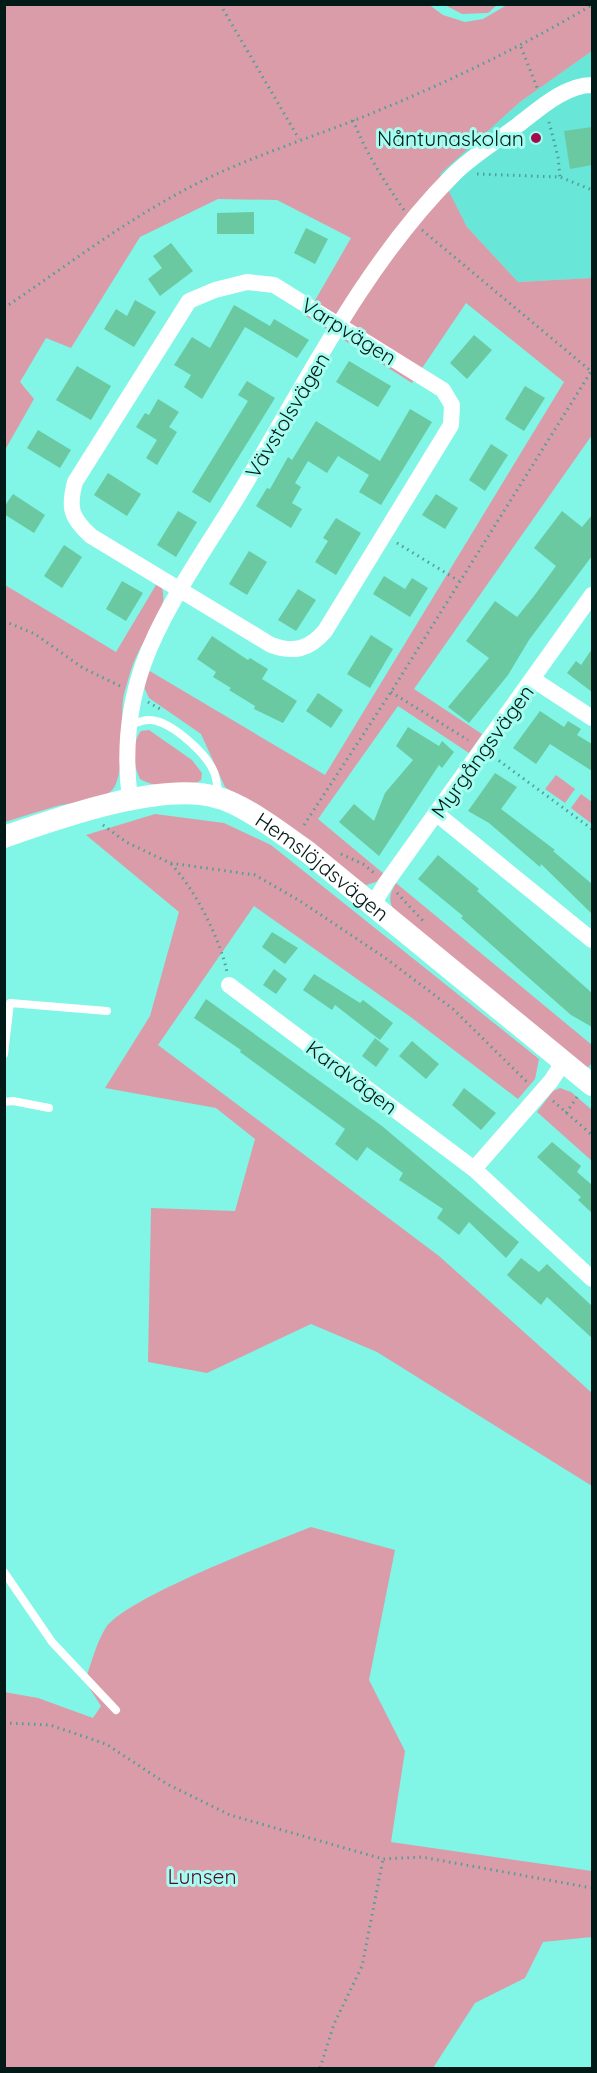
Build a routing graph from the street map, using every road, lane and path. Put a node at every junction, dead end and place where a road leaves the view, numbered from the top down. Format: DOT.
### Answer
graph roads {
  1 [pos="220,4"];
  2 [pos="592,5"];
  3 [pos="592,85"];
  4 [pos="353,120"];
  5 [pos="299,139"];
  6 [pos="555,143"];
  7 [pos="454,174"];
  8 [pos="560,177"];
  9 [pos="592,190"];
  10 [pos="413,220"];
  11 [pos="4,308"];
  12 [pos="341,325"];
  13 [pos="592,372"];
  14 [pos="383,535"];
  15 [pos="459,581"];
  16 [pos="182,589"];
  17 [pos="592,595"];
  18 [pos="4,621"];
  19 [pos="534,680"];
  20 [pos="134,693"];
  21 [pos="161,710"];
  22 [pos="592,718"];
  23 [pos="128,726"];
  24 [pos="219,798"];
  25 [pos="130,799"];
  26 [pos="91,810"];
  27 [pos="437,814"];
  28 [pos="304,825"];
  29 [pos="4,837"];
  30 [pos="170,863"];
  31 [pos="372,906"];
  32 [pos="592,940"];
  33 [pos="230,985"];
  34 [pos="107,1011"];
  35 [pos="4,1053"];
  36 [pos="564,1061"];
  37 [pos="592,1085"];
  38 [pos="542,1092"];
  39 [pos="4,1102"];
  40 [pos="49,1108"];
  41 [pos="592,1135"];
  42 [pos="474,1169"];
  43 [pos="592,1279"];
  44 [pos="4,1572"];
  45 [pos="116,1710"];
  46 [pos="4,1723"];
  47 [pos="383,1859"];
  48 [pos="592,1888"];
  49 [pos="320,2068"];
  1 -- 5 [label="path"];
  2 -- 4 [label="path"];
  3 -- 7 [label="street, Vävstolsvägen"];
  4 -- 5 [label="path"];
  4 -- 10 [label="path"];
  5 -- 11 [label="path"];
  6 -- 8 [label="path"];
  7 -- 8 [label="path"];
  7 -- 10 [label="street, Vävstolsvägen"];
  8 -- 9 [label="path"];
  10 -- 12 [label="street, Vävstolsvägen"];
  10 -- 13 [label="path"];
  12 -- 14 [label="street, Varpvägen"];
  12 -- 16 [label="street, Vävstolsvägen"];
  12 -- 16 [label="street, Varpvägen"];
  13 -- 15 [label="path"];
  14 -- 15 [label="path"];
  14 -- 16 [label="street, Varpvägen"];
  15 -- 28 [label="path"];
  16 -- 20 [label="street, Vävstolsvägen"];
  17 -- 19 [label="street, Myrgångsvägen"];
  18 -- 20 [label="path"];
  19 -- 22 [label="street"];
  19 -- 27 [label="street, Myrgångsvägen"];
  20 -- 21 [label="path"];
  20 -- 23 [label="street, Vävstolsvägen"];
  23 -- 24 [label="lane"];
  23 -- 25 [label="street, Vävstolsvägen"];
  24 -- 25 [label="street, Hemslöjdsvägen"];
  24 -- 31 [label="street, Hemslöjdsvägen"];
  25 -- 26 [label="street, Hemslöjdsvägen"];
  26 -- 29 [label="street, Hemslöjdsvägen"];
  26 -- 30 [label="path"];
  27 -- 31 [label="street, Myrgångsvägen"];
  27 -- 32 [label="street"];
  30 -- 33 [label="path"];
  30 -- 38 [label="path"];
  31 -- 36 [label="street, Hemslöjdsvägen"];
  33 -- 42 [label="street, Kardvägen"];
  34 -- 35 [label="lane"];
  36 -- 37 [label="street, Hemslöjdsvägen"];
  36 -- 38 [label="street"];
  38 -- 41 [label="path"];
  38 -- 42 [label="street"];
  39 -- 40 [label="lane"];
  42 -- 43 [label="street, Kardvägen"];
  44 -- 45 [label="lane"];
  46 -- 47 [label="path"];
  47 -- 48 [label="path"];
  47 -- 49 [label="path"];
}
